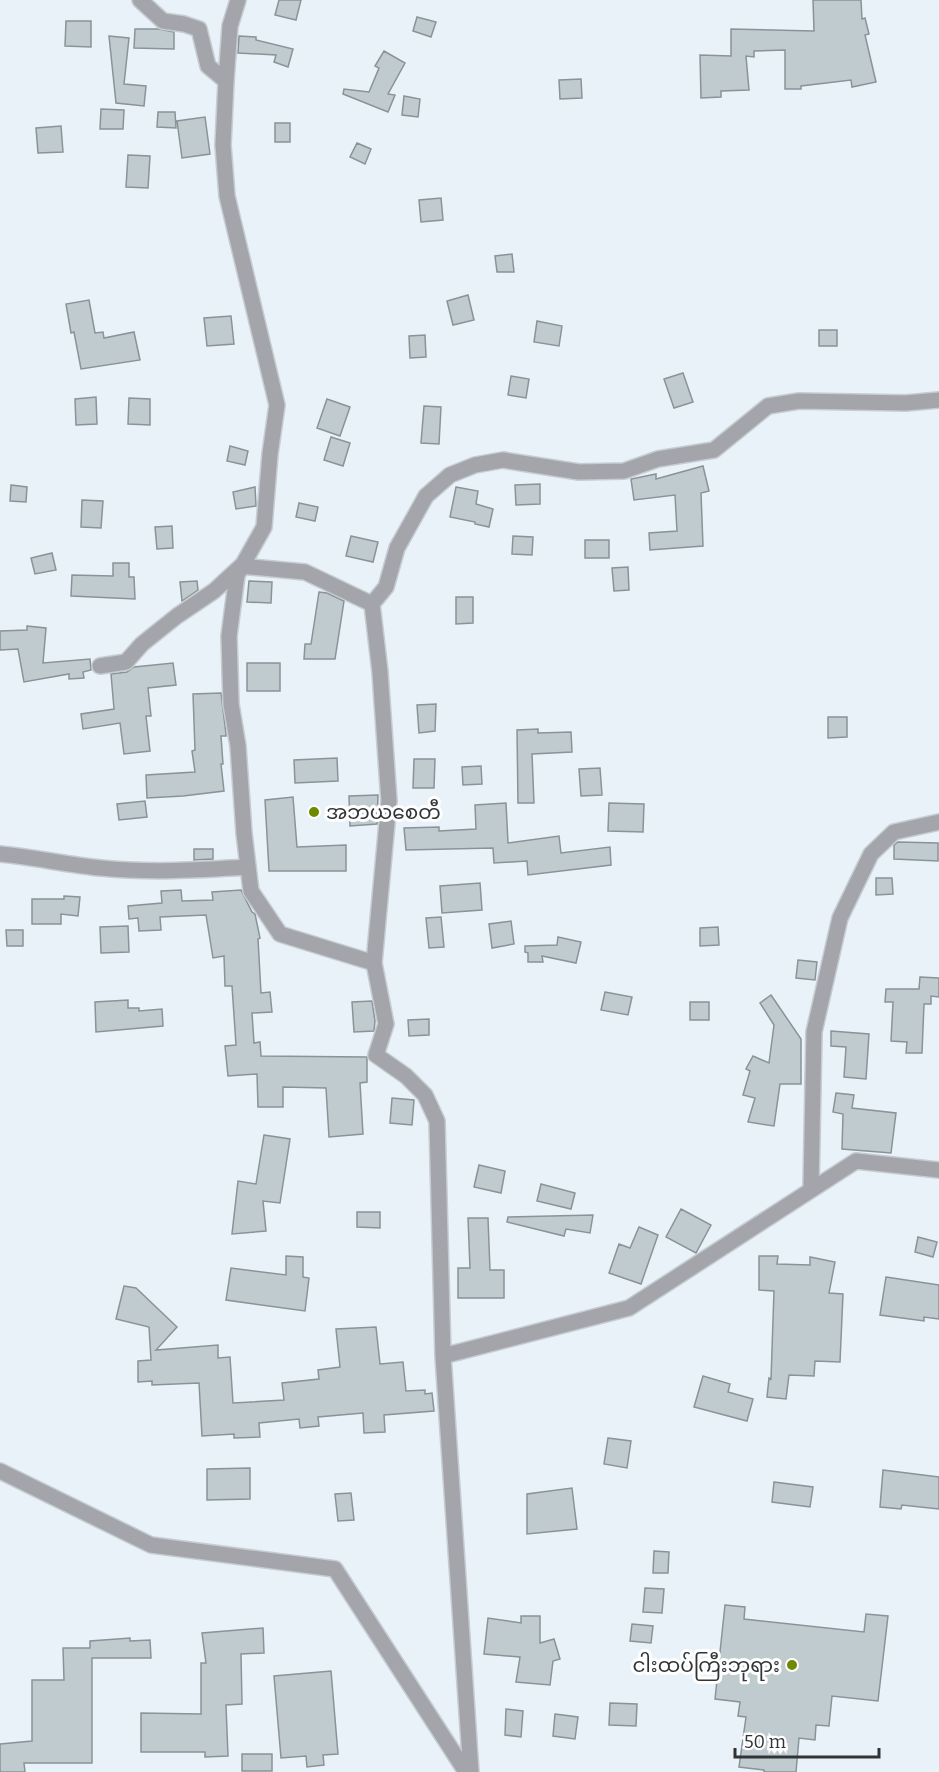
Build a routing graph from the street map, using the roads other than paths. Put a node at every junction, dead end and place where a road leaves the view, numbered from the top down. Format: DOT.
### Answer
graph roads {
  1 [pos="140,0"];
  2 [pos="238,0"];
  3 [pos="226,81"];
  4 [pos="939,399"];
  5 [pos="241,566"];
  6 [pos="372,604"];
  7 [pos="100,666"];
  8 [pos="939,822"];
  9 [pos="0,854"];
  10 [pos="248,867"];
  11 [pos="374,963"];
  12 [pos="939,1170"];
  13 [pos="811,1189"];
  14 [pos="442,1356"];
  15 [pos="0,1471"];
  16 [pos="466,1772"];
  17 [pos="471,1772"];
  1 -- 3 [label="street"];
  2 -- 3 [label="street"];
  3 -- 5 [label="street"];
  4 -- 6 [label="street"];
  5 -- 6 [label="street"];
  5 -- 7 [label="street"];
  5 -- 10 [label="street"];
  6 -- 11 [label="street"];
  8 -- 13 [label="street"];
  9 -- 10 [label="street"];
  10 -- 11 [label="street"];
  11 -- 14 [label="street"];
  12 -- 13 [label="street"];
  13 -- 14 [label="street"];
  14 -- 17 [label="street"];
  15 -- 16 [label="street"];
}
